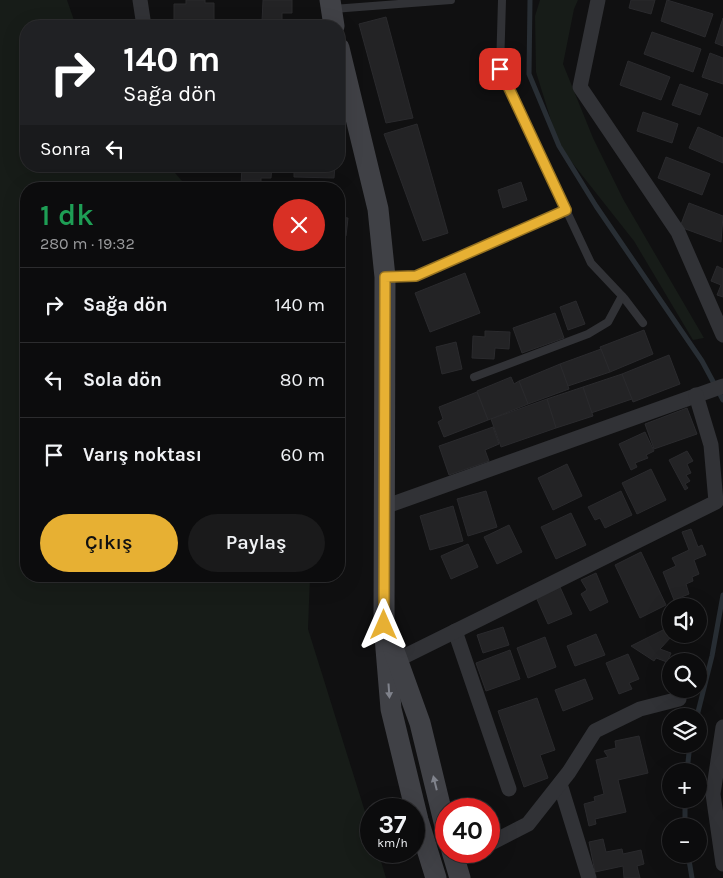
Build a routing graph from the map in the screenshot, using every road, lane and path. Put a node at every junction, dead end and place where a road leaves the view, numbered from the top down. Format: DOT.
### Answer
graph roads {
  1 [pos="140,0"];
  2 [pos="451,0"];
  3 [pos="502,0"];
  4 [pos="598,0"];
  5 [pos="332,12"];
  6 [pos="143,20"];
  7 [pos="345,73"];
  8 [pos="566,210"];
  9 [pos="385,277"];
  10 [pos="622,296"];
  11 [pos="643,323"];
  12 [pos="723,335"];
  13 [pos="474,377"];
  14 [pos="723,386"];
  15 [pos="696,395"];
  16 [pos="384,507"];
  17 [pos="384,625"];
  18 [pos="455,632"];
  19 [pos="397,660"];
  20 [pos="679,699"];
  21 [pos="723,727"];
  22 [pos="560,784"];
  23 [pos="509,789"];
  24 [pos="438,798"];
  25 [pos="500,838"];
  26 [pos="723,864"];
  27 [pos="436,878"];
  28 [pos="589,878"];
  1 -- 6 [label="street"];
  2 -- 5 [label="lane"];
  3 -- 8 [label="lane"];
  4 -- 12 [label="street"];
  7 -- 9 [label="street"];
  8 -- 9 [label="lane"];
  8 -- 10 [label="lane"];
  9 -- 16 [label="street"];
  10 -- 11 [label="lane"];
  10 -- 13 [label="lane"];
  14 -- 15 [label="street"];
  15 -- 16 [label="street"];
  15 -- 18 [label="street"];
  16 -- 17 [label="street"];
  17 -- 19 [label="street"];
  17 -- 27 [label="street, one-way"];
  18 -- 19 [label="street"];
  18 -- 23 [label="street"];
  24 -- 19 [label="street, one-way"];
  20 -- 22 [label="street"];
  21 -- 26 [label="street"];
  22 -- 25 [label="street"];
  22 -- 28 [label="street"];
}
